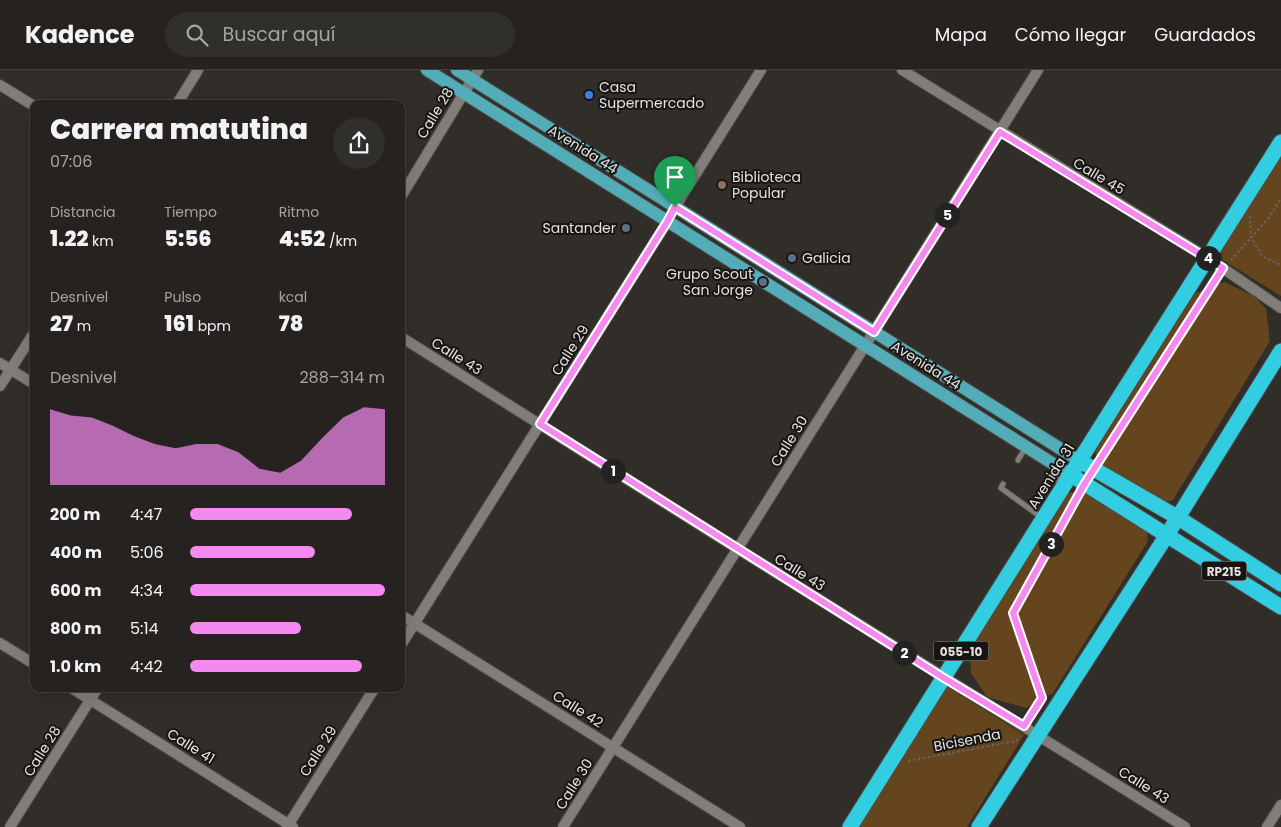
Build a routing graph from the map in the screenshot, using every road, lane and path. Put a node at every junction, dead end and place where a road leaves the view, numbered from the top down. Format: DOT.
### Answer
graph roads {
  1 [pos="198,70"];
  2 [pos="427,70"];
  3 [pos="457,70"];
  4 [pos="761,70"];
  5 [pos="902,70"];
  6 [pos="1038,70"];
  7 [pos="475,75"];
  8 [pos="0,85"];
  9 [pos="464,93"];
  10 [pos="179,100"];
  11 [pos="30,104"];
  12 [pos="1000,132"];
  13 [pos="1281,142"];
  14 [pos="405,190"];
  15 [pos="1281,198"];
  16 [pos="675,207"];
  17 [pos="1250,215"];
  18 [pos="667,222"];
  19 [pos="1251,237"];
  20 [pos="1208,258"];
  21 [pos="1281,265"];
  22 [pos="1223,268"];
  23 [pos="1281,308"];
  24 [pos="874,332"];
  25 [pos="30,339"];
  26 [pos="405,340"];
  27 [pos="865,346"];
  28 [pos="1281,351"];
  29 [pos="0,363"];
  30 [pos="10,370"];
  31 [pos="30,382"];
  32 [pos="0,386"];
  33 [pos="540,424"];
  34 [pos="1026,447"];
  35 [pos="1018,460"];
  36 [pos="1080,461"];
  37 [pos="1094,469"];
  38 [pos="1071,475"];
  39 [pos="1050,481"];
  40 [pos="1085,483"];
  41 [pos="1003,484"];
  42 [pos="1177,517"];
  43 [pos="1044,519"];
  44 [pos="1166,535"];
  45 [pos="738,549"];
  46 [pos="1281,584"];
  47 [pos="1281,606"];
  48 [pos="405,617"];
  49 [pos="415,623"];
  50 [pos="405,639"];
  51 [pos="0,643"];
  52 [pos="30,662"];
  53 [pos="944,678"];
  54 [pos="78,692"];
  55 [pos="95,692"];
  56 [pos="372,692"];
  57 [pos="90,699"];
  58 [pos="1031,730"];
  59 [pos="613,748"];
  60 [pos="902,762"];
  61 [pos="1281,805"];
  62 [pos="290,826"];
  63 [pos="10,827"];
  64 [pos="563,827"];
  65 [pos="740,827"];
  66 [pos="850,827"];
  67 [pos="979,827"];
  68 [pos="1185,827"];
  69 [pos="1267,827"];
  1 -- 10 [label="street"];
  2 -- 9 [label="main road, Avenida 44"];
  3 -- 7 [label="main road, Avenida 44"];
  4 -- 16 [label="street, Calle 29"];
  5 -- 12 [label="street, Calle 45"];
  6 -- 12 [label="street, Calle 30"];
  7 -- 9 [label="street, Calle 28"];
  7 -- 16 [label="main road, Avenida 44"];
  8 -- 11 [label="street"];
  9 -- 14 [label="street, Calle 28"];
  9 -- 18 [label="main road, Avenida 44"];
  12 -- 20 [label="street, Calle 45"];
  12 -- 24 [label="street, Calle 30"];
  13 -- 20 [label="highway, Avenida 31 / 055-10"];
  15 -- 19 [label="path"];
  16 -- 18 [label="street, Calle 29"];
  16 -- 24 [label="main road, Avenida 44"];
  17 -- 19 [label="path"];
  18 -- 27 [label="main road, Avenida 44"];
  18 -- 33 [label="street, Calle 29"];
  19 -- 21 [label="path"];
  19 -- 22 [label="path"];
  20 -- 22 [label="street, Calle 45"];
  20 -- 36 [label="highway, Avenida 31 / 055-10"];
  22 -- 23 [label="street, Calle 45"];
  22 -- 37 [label="path"];
  24 -- 27 [label="street, Calle 30"];
  24 -- 36 [label="main road, Avenida 44"];
  25 -- 30 [label="street"];
  26 -- 33 [label="street, Calle 43"];
  27 -- 34 [label="main road, Avenida 44"];
  27 -- 45 [label="street, Calle 30"];
  28 -- 42 [label="highway"];
  29 -- 30 [label="street"];
  30 -- 31 [label="street"];
  30 -- 32 [label="street"];
  33 -- 45 [label="street, Calle 43"];
  33 -- 49 [label="street, Calle 29"];
  34 -- 35 [label="lane"];
  34 -- 38 [label="main road, Avenida 44"];
  36 -- 37 [label="highway, Avenida 44 / RP215"];
  36 -- 38 [label="highway, Avenida 31 / 055-10"];
  37 -- 42 [label="highway, Avenida 44 / RP215"];
  38 -- 39 [label="lane"];
  38 -- 40 [label="highway, Avenida 44 / RP215"];
  38 -- 43 [label="highway, Avenida 31 / 055-10"];
  40 -- 44 [label="highway, Avenida 44 / RP215"];
  40 -- 58 [label="path, Bicisenda"];
  41 -- 43 [label="lane"];
  42 -- 44 [label="highway"];
  42 -- 46 [label="highway, Avenida 44 / RP215"];
  43 -- 53 [label="highway, Avenida 31 / 055-10"];
  44 -- 47 [label="highway, Avenida 44 / RP215"];
  44 -- 58 [label="highway"];
  45 -- 53 [label="street, Calle 43"];
  45 -- 59 [label="street, Calle 30"];
  48 -- 49 [label="street, Calle 42"];
  49 -- 50 [label="street, Calle 29"];
  49 -- 59 [label="street, Calle 42"];
  51 -- 52 [label="street"];
  53 -- 58 [label="street, Calle 43"];
  53 -- 66 [label="highway, Avenida 31 / 055-10"];
  54 -- 57 [label="street, Calle 41"];
  55 -- 57 [label="street, Calle 28"];
  56 -- 62 [label="street, Calle 29"];
  57 -- 62 [label="street, Calle 41"];
  57 -- 63 [label="street, Calle 28"];
  58 -- 60 [label="path, Bicisenda"];
  58 -- 67 [label="highway"];
  58 -- 68 [label="street, Calle 43"];
  59 -- 64 [label="street, Calle 30"];
  59 -- 65 [label="street, Calle 42"];
  61 -- 69 [label="street"];
}
